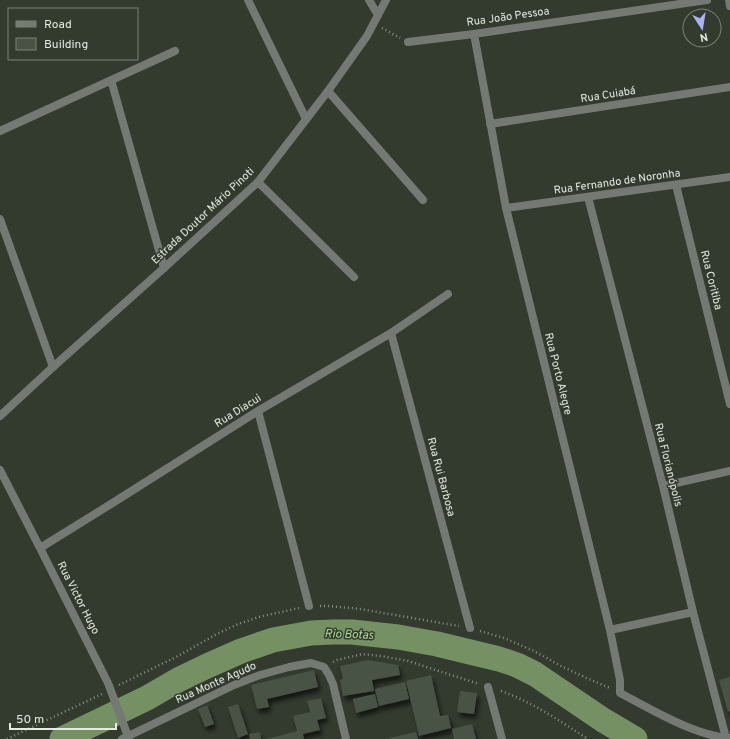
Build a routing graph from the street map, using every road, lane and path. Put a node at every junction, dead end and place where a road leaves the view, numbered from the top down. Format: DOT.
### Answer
graph roads {
  1 [pos="248,0"];
  2 [pos="369,0"];
  3 [pos="386,0"];
  4 [pos="707,0"];
  5 [pos="729,0"];
  6 [pos="730,6"];
  7 [pos="378,15"];
  8 [pos="373,24"];
  9 [pos="474,34"];
  10 [pos="408,42"];
  11 [pos="175,51"];
  12 [pos="111,80"];
  13 [pos="730,87"];
  14 [pos="328,91"];
  15 [pos="306,120"];
  16 [pos="490,124"];
  17 [pos="0,131"];
  18 [pos="730,178"];
  19 [pos="258,182"];
  20 [pos="676,185"];
  21 [pos="588,197"];
  22 [pos="423,200"];
  23 [pos="506,208"];
  24 [pos="0,219"];
  25 [pos="164,268"];
  26 [pos="354,277"];
  27 [pos="448,294"];
  28 [pos="391,333"];
  29 [pos="53,367"];
  30 [pos="730,404"];
  31 [pos="258,410"];
  32 [pos="0,416"];
  33 [pos="0,470"];
  34 [pos="730,471"];
  35 [pos="663,486"];
  36 [pos="40,548"];
  37 [pos="309,606"];
  38 [pos="693,612"];
  39 [pos="470,628"];
  40 [pos="610,630"];
  41 [pos="324,667"];
  42 [pos="488,687"];
  43 [pos="111,690"];
  44 [pos="620,693"];
  45 [pos="126,738"];
  46 [pos="728,738"];
  47 [pos="7,739"];
  48 [pos="346,739"];
  49 [pos="502,739"];
  50 [pos="588,739"];
  1 -- 15 [label="street"];
  2 -- 7 [label="street"];
  3 -- 7 [label="street, Estrada Doutor Mário Pinoti"];
  4 -- 9 [label="street, Rua João Pessoa"];
  5 -- 6 [label="street"];
  7 -- 8 [label="street, Estrada Doutor Mário Pinoti"];
  8 -- 10 [label="path"];
  8 -- 14 [label="street, Estrada Doutor Mário Pinoti"];
  9 -- 10 [label="street, Rua João Pessoa"];
  9 -- 16 [label="street, Rua Porto Alegre"];
  11 -- 12 [label="street"];
  12 -- 17 [label="street"];
  12 -- 25 [label="street"];
  13 -- 16 [label="street, Rua Cuiabá"];
  14 -- 15 [label="street, Estrada Doutor Mário Pinoti"];
  14 -- 22 [label="street"];
  15 -- 19 [label="street, Estrada Doutor Mário Pinoti"];
  16 -- 23 [label="street, Rua Porto Alegre"];
  18 -- 20 [label="street, Rua Fernando de Noronha"];
  19 -- 25 [label="street, Estrada Doutor Mário Pinoti"];
  19 -- 26 [label="street"];
  20 -- 21 [label="street, Rua Fernando de Noronha"];
  20 -- 30 [label="street, Rua Coritiba"];
  21 -- 23 [label="street, Rua Fernando de Noronha"];
  21 -- 35 [label="street, Rua Florianópolis"];
  23 -- 40 [label="street, Rua Porto Alegre"];
  24 -- 29 [label="street"];
  25 -- 29 [label="street, Estrada Doutor Mário Pinoti"];
  27 -- 28 [label="street, Rua Diacui"];
  28 -- 31 [label="street, Rua Diacui"];
  28 -- 39 [label="street, Rua Rui Barbosa"];
  29 -- 32 [label="street, Estrada Doutor Mário Pinoti"];
  31 -- 36 [label="street, Rua Diacui"];
  31 -- 37 [label="street"];
  33 -- 36 [label="street, Rua Victor Hugo"];
  34 -- 35 [label="street"];
  35 -- 38 [label="street, Rua Florianópolis"];
  36 -- 43 [label="street, Rua Victor Hugo"];
  37 -- 39 [label="path"];
  37 -- 43 [label="path"];
  38 -- 40 [label="street"];
  38 -- 46 [label="street, Rua Florianópolis"];
  39 -- 44 [label="path"];
  40 -- 44 [label="street, Rua Porto Alegre"];
  41 -- 42 [label="path"];
  41 -- 45 [label="street, Rua Monte Agudo"];
  41 -- 48 [label="street"];
  42 -- 49 [label="street"];
  42 -- 50 [label="path"];
  43 -- 45 [label="street, Rua Victor Hugo"];
  43 -- 47 [label="path"];
  44 -- 46 [label="street"];
}
